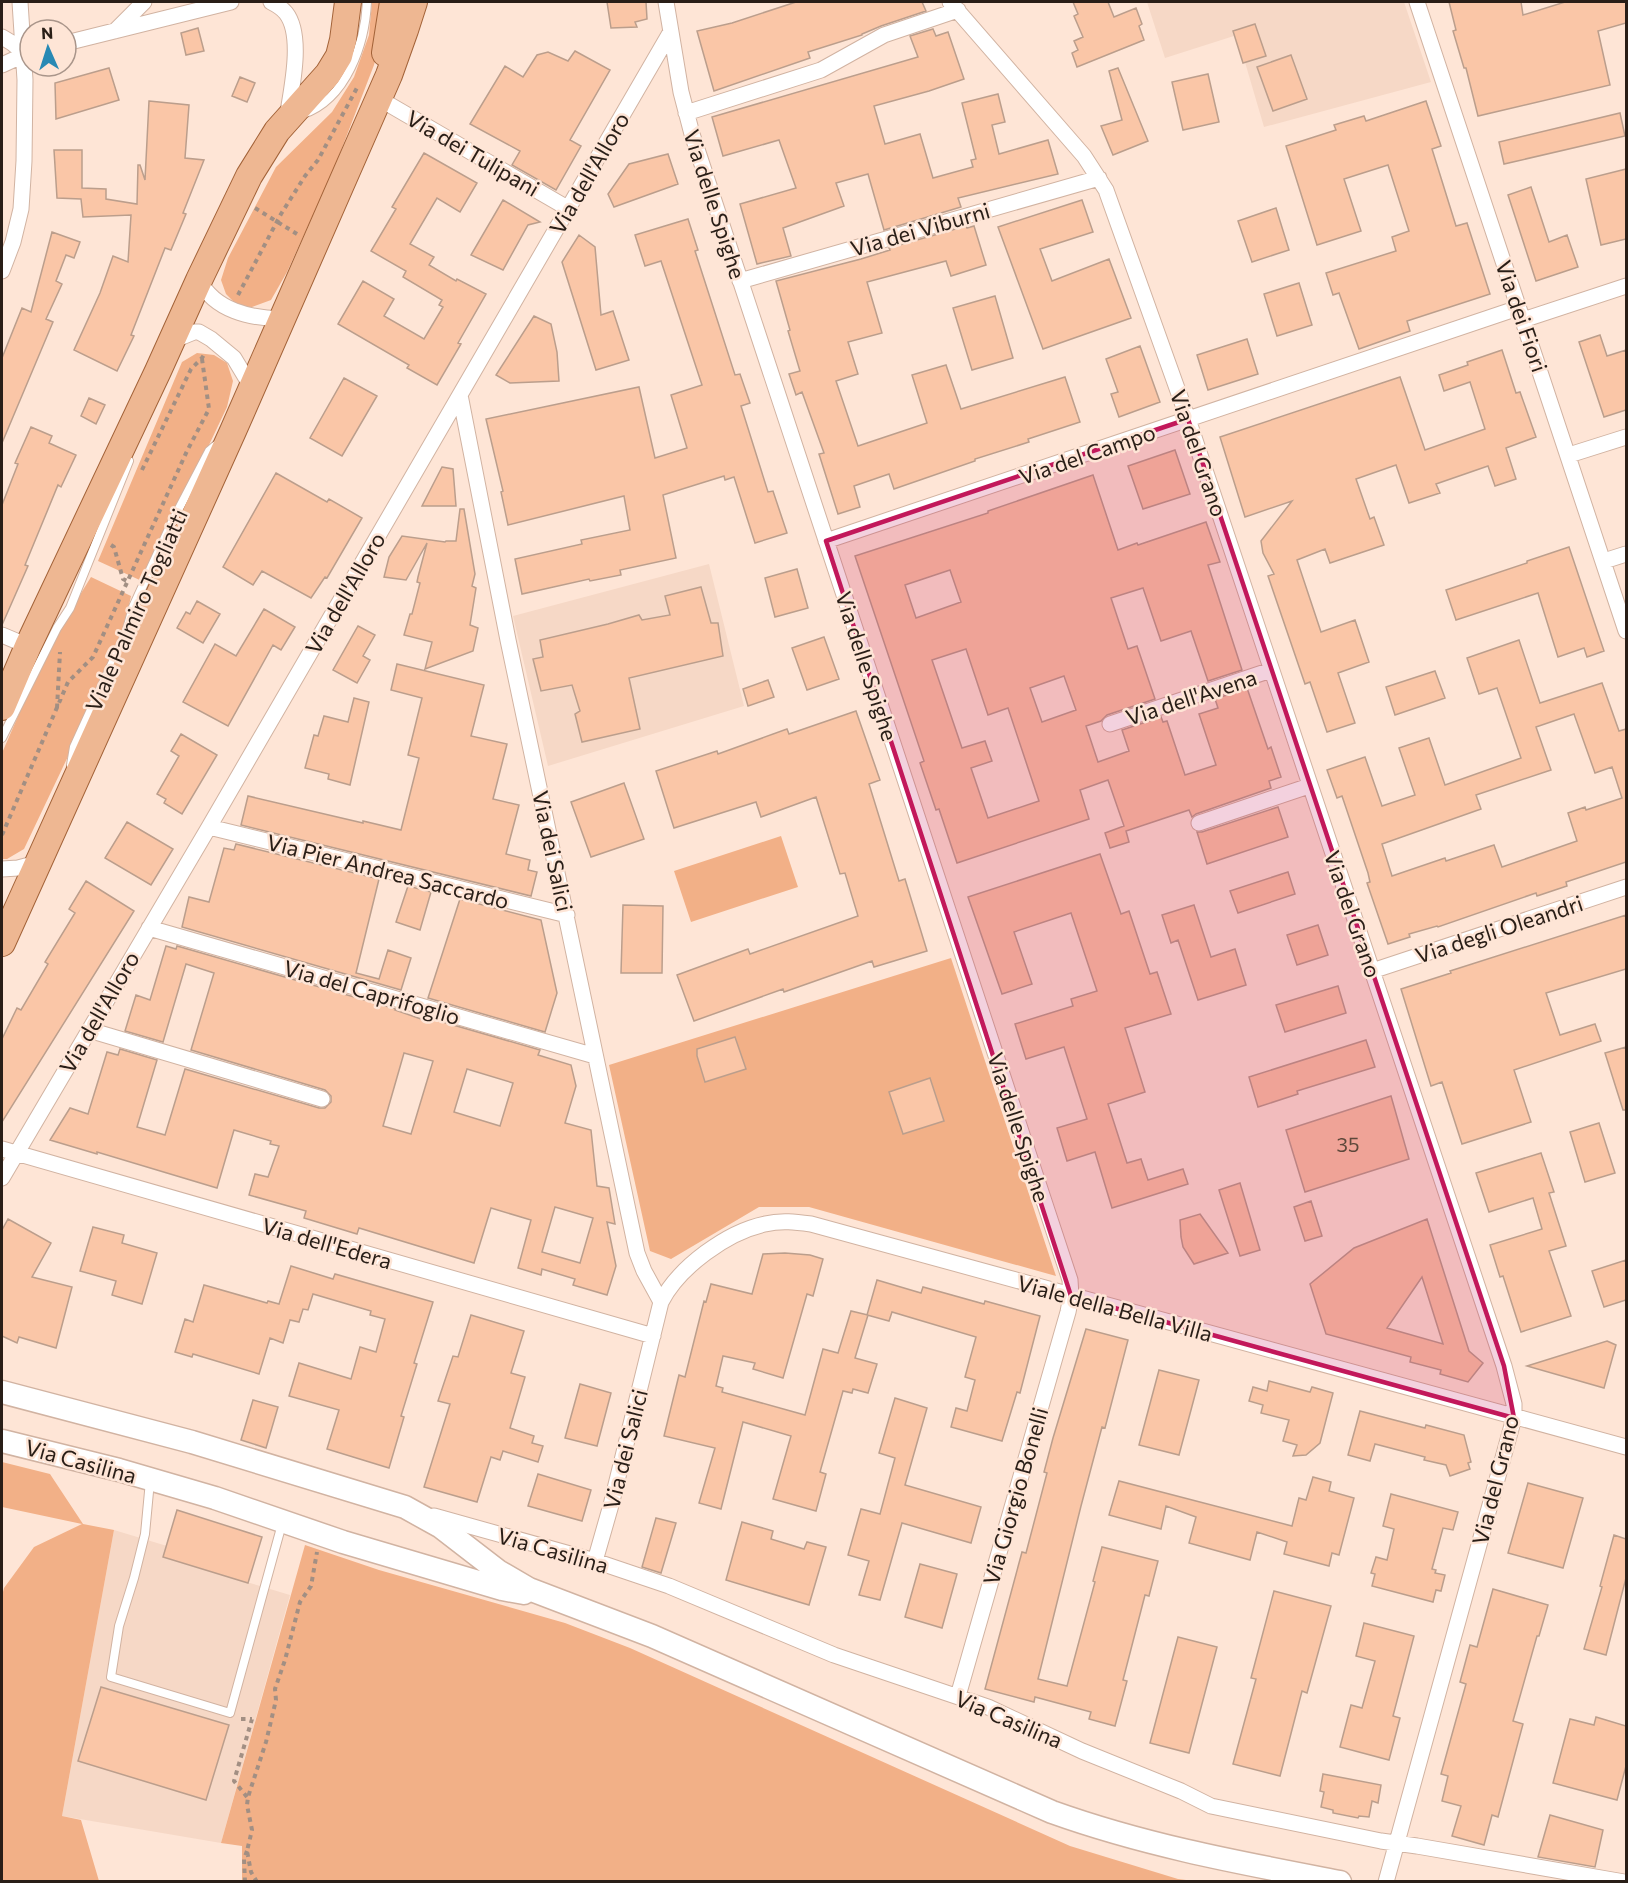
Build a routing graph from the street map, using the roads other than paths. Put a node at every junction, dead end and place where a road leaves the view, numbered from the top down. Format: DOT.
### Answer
graph roads {
  1 [pos="20,2"];
  2 [pos="144,2"];
  3 [pos="231,2"];
  4 [pos="271,2"];
  5 [pos="331,2"];
  6 [pos="348,2"];
  7 [pos="367,2"];
  8 [pos="393,2"];
  9 [pos="405,2"];
  10 [pos="414,2"];
  11 [pos="666,2"];
  12 [pos="1417,2"];
  13 [pos="954,6"];
  14 [pos="22,18"];
  15 [pos="114,32"];
  16 [pos="670,33"];
  17 [pos="2,37"];
  18 [pos="78,40"];
  19 [pos="18,47"];
  20 [pos="18,56"];
  21 [pos="395,59"];
  22 [pos="2,64"];
  23 [pos="27,78"];
  24 [pos="378,98"];
  25 [pos="686,113"];
  26 [pos="287,118"];
  27 [pos="1099,178"];
  28 [pos="569,208"];
  29 [pos="2,271"];
  30 [pos="199,280"];
  31 [pos="740,281"];
  32 [pos="1626,286"];
  33 [pos="1520,314"];
  34 [pos="282,319"];
  35 [pos="172,341"];
  36 [pos="158,371"];
  37 [pos="252,388"];
  38 [pos="460,395"];
  39 [pos="148,412"];
  40 [pos="1188,419"];
  41 [pos="1626,437"];
  42 [pos="133,451"];
  43 [pos="1569,455"];
  44 [pos="826,542"];
  45 [pos="1626,554"];
  46 [pos="1604,561"];
  47 [pos="1626,631"];
  48 [pos="2,635"];
  49 [pos="28,646"];
  50 [pos="1271,670"];
  51 [pos="2,707"];
  52 [pos="1110,724"];
  53 [pos="2,738"];
  54 [pos="1309,786"];
  55 [pos="1199,823"];
  56 [pos="209,827"];
  57 [pos="37,863"];
  58 [pos="2,869"];
  59 [pos="1626,887"];
  60 [pos="567,915"];
  61 [pos="149,928"];
  62 [pos="3,932"];
  63 [pos="1372,971"];
  64 [pos="89,1030"];
  65 [pos="595,1056"];
  66 [pos="322,1099"];
  67 [pos="9,1151"];
  68 [pos="2,1179"];
  69 [pos="1071,1296"];
  70 [pos="661,1302"];
  71 [pos="653,1336"];
  72 [pos="2,1392"];
  73 [pos="1514,1418"];
  74 [pos="2,1441"];
  75 [pos="1626,1448"];
  76 [pos="150,1479"];
  77 [pos="405,1507"];
  78 [pos="283,1521"];
  79 [pos="595,1561"];
  80 [pos="540,1595"];
  81 [pos="957,1696"];
  82 [pos="1397,1843"];
  83 [pos="1340,1881"];
  84 [pos="1386,1881"];
  85 [pos="1624,1881"];
  1 -- 14 [label="street"];
  2 -- 15 [label="street"];
  3 -- 15 [label="street"];
  4 -- 26 [label="street"];
  5 -- 26 [label="main road"];
  6 -- 26 [label="main road"];
  7 -- 26 [label="lane"];
  8 -- 24 [label="main road, Viale Palmiro Togliatti"];
  9 -- 21 [label="main road, Viale Palmiro Togliatti"];
  10 -- 21 [label="main road, Viale Palmiro Togliatti"];
  11 -- 16 [label="street"];
  12 -- 33 [label="street, Via dei Fiori"];
  13 -- 25 [label="street"];
  13 -- 27 [label="street, Via del Grano"];
  15 -- 18 [label="street"];
  16 -- 25 [label="street, Via delle Spighe"];
  16 -- 28 [label="street, Via dell'Alloro"];
  17 -- 19 [label="street"];
  20 -- 22 [label="street"];
  21 -- 24 [label="main road, Viale Palmiro Togliatti"];
  23 -- 29 [label="street"];
  24 -- 28 [label="street, Via dei Tulipani"];
  24 -- 34 [label="main road, Viale Palmiro Togliatti"];
  25 -- 31 [label="street, Via delle Spighe"];
  26 -- 30 [label="main road"];
  27 -- 31 [label="street, Via dei Viburni"];
  27 -- 40 [label="street, Via del Grano"];
  28 -- 38 [label="street, Via dell'Alloro"];
  30 -- 34 [label="street"];
  30 -- 35 [label="main road"];
  31 -- 44 [label="street, Via delle Spighe"];
  32 -- 33 [label="street, Via del Campo"];
  33 -- 40 [label="street, Via del Campo"];
  33 -- 43 [label="street, Via dei Fiori"];
  34 -- 37 [label="main road, Viale Palmiro Togliatti"];
  35 -- 36 [label="main road"];
  35 -- 37 [label="street"];
  36 -- 39 [label="lane"];
  36 -- 49 [label="main road"];
  37 -- 57 [label="main road, Viale Palmiro Togliatti"];
  38 -- 56 [label="street, Via dell'Alloro"];
  38 -- 60 [label="street, Via dei Salici"];
  40 -- 44 [label="street, Via del Campo"];
  40 -- 50 [label="street, Via del Grano"];
  41 -- 43 [label="street"];
  42 -- 53 [label="lane"];
  43 -- 46 [label="street, Via dei Fiori"];
  44 -- 69 [label="street, Via delle Spighe"];
  45 -- 46 [label="street"];
  46 -- 47 [label="street, Via dei Fiori"];
  48 -- 49 [label="street"];
  49 -- 51 [label="main road"];
  50 -- 52 [label="street, Via dell'Avena"];
  50 -- 54 [label="street, Via del Grano"];
  54 -- 55 [label="street"];
  54 -- 63 [label="street, Via del Grano"];
  56 -- 60 [label="street, Via Pier Andrea Saccardo"];
  56 -- 61 [label="street, Via dell'Alloro"];
  57 -- 58 [label="street"];
  57 -- 62 [label="main road, Viale Palmiro Togliatti"];
  59 -- 63 [label="street, Via degli Oleandri"];
  60 -- 65 [label="street, Via dei Salici"];
  61 -- 64 [label="street, Via dell'Alloro"];
  61 -- 65 [label="street, Via del Caprifoglio"];
  63 -- 73 [label="street, Via del Grano"];
  64 -- 66 [label="street"];
  64 -- 67 [label="street, Via dell'Alloro"];
  65 -- 70 [label="street, Via dei Salici"];
  67 -- 68 [label="street, Via dell'Alloro"];
  67 -- 71 [label="street, Via dell'Edera"];
  69 -- 70 [label="street, Viale della Bella Villa"];
  69 -- 73 [label="street, Viale della Bella Villa"];
  69 -- 81 [label="street, Via Giorgio Bonelli"];
  70 -- 71 [label="street, Viale della Bella Villa"];
  71 -- 79 [label="street, Via dei Salici"];
  72 -- 77 [label="main road, Via Casilina"];
  73 -- 75 [label="street, Viale della Bella Villa"];
  73 -- 82 [label="street, Via del Grano"];
  74 -- 76 [label="main road, Via Casilina"];
  76 -- 78 [label="main road, Via Casilina"];
  76 -- 78 [label="lane"];
  77 -- 79 [label="street, Via Casilina"];
  77 -- 80 [label="main road, Via Casilina"];
  78 -- 80 [label="main road, Via Casilina"];
  79 -- 81 [label="street, Via Casilina"];
  80 -- 83 [label="main road, Via Casilina"];
  81 -- 82 [label="street, Via Casilina"];
  82 -- 84 [label="street, Via del Grano"];
  82 -- 85 [label="street, Via Casilina"];
}
